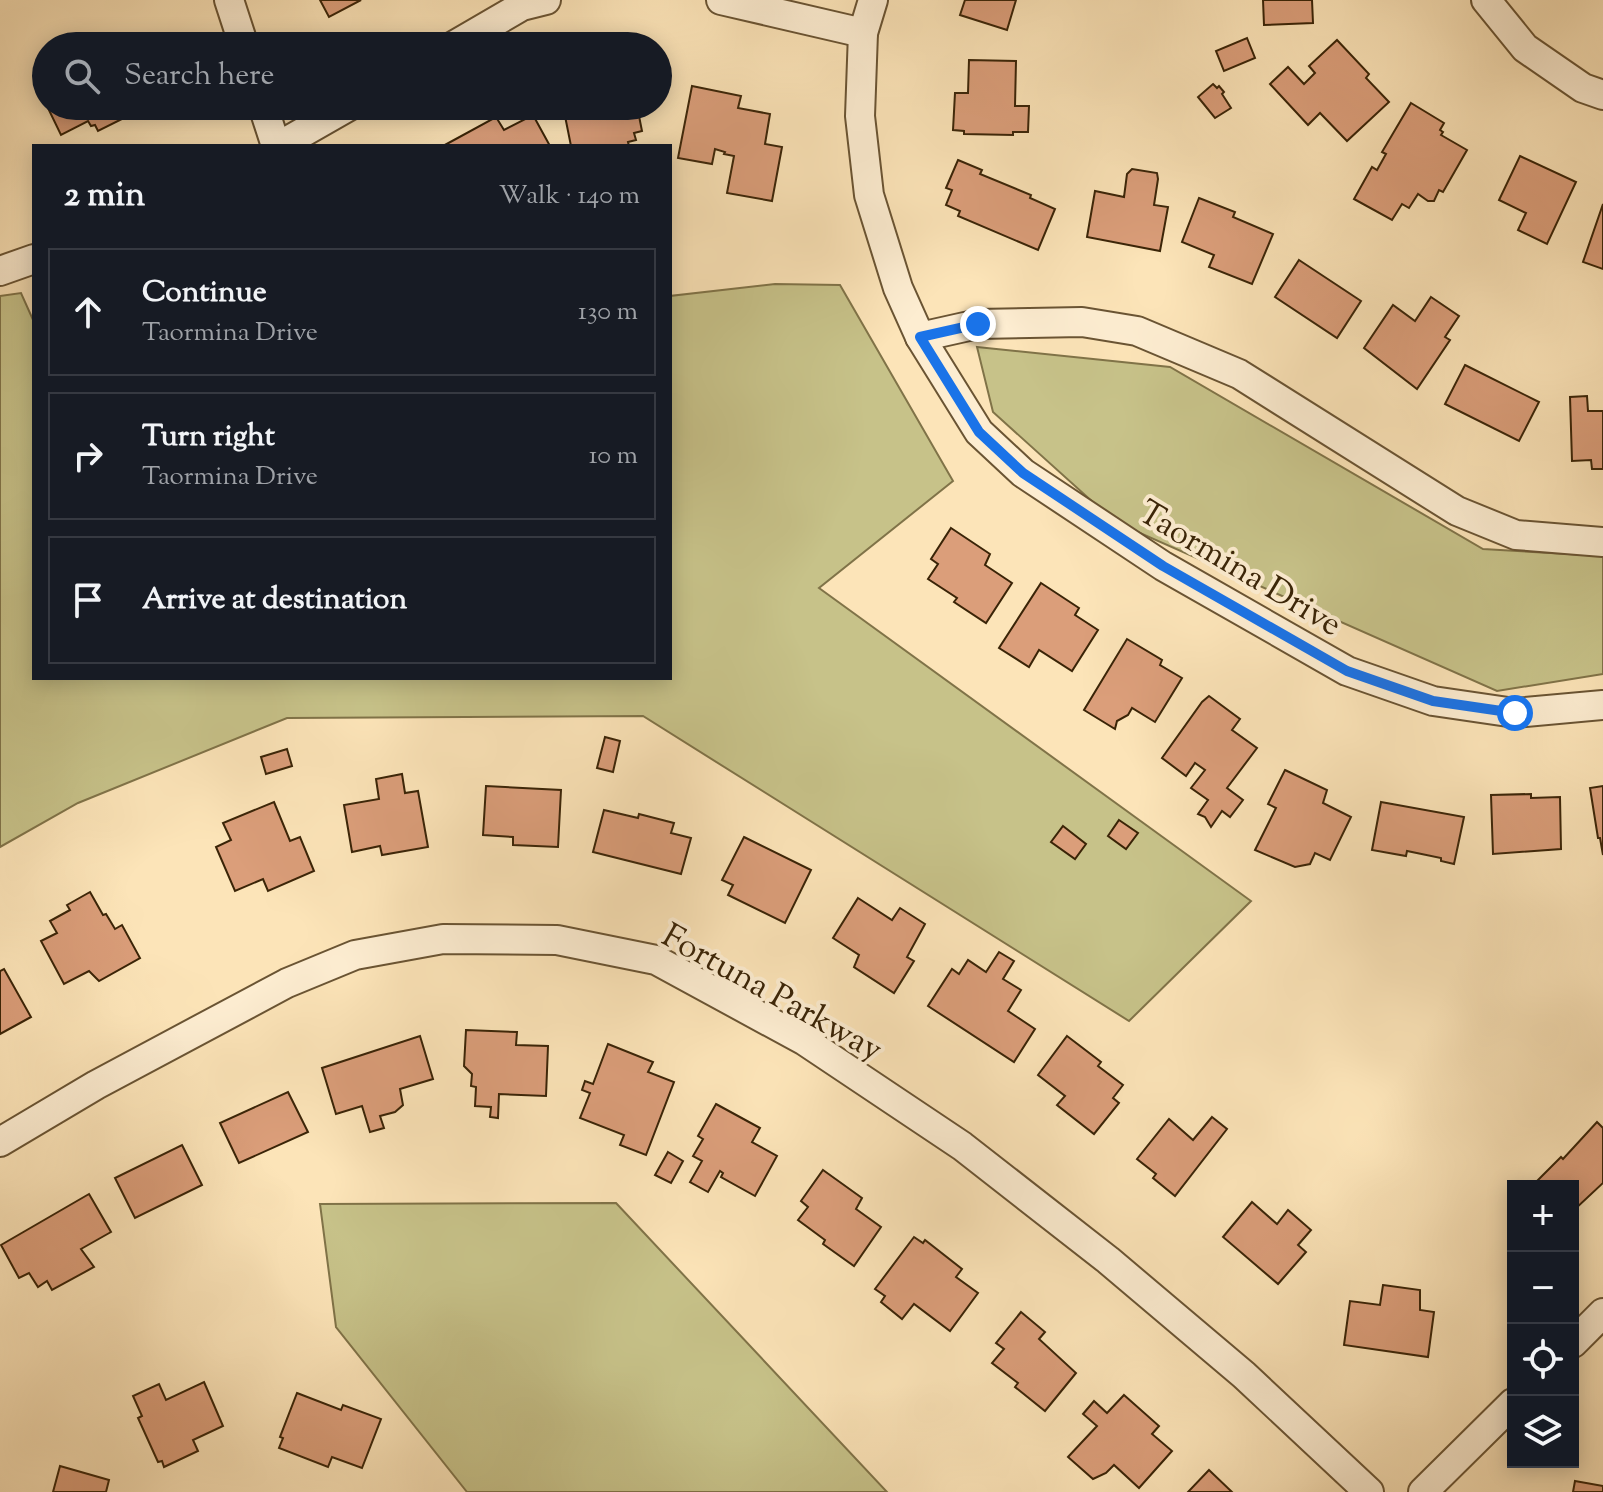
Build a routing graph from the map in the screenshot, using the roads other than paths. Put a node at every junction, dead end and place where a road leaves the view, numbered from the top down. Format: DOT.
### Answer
graph roads {
  1 [pos="229,0"];
  2 [pos="546,0"];
  3 [pos="721,0"];
  4 [pos="873,0"];
  5 [pos="1486,0"];
  6 [pos="239,32"];
  7 [pos="477,32"];
  8 [pos="863,33"];
  9 [pos="1603,95"];
  10 [pos="268,120"];
  11 [pos="324,120"];
  12 [pos="277,144"];
  13 [pos="282,144"];
  14 [pos="32,260"];
  15 [pos="0,271"];
  16 [pos="920,337"];
  17 [pos="1603,542"];
  18 [pos="1603,705"];
  19 [pos="0,1142"];
  20 [pos="1603,1313"];
  21 [pos="1579,1337"];
  22 [pos="1507,1409"];
  23 [pos="1369,1492"];
  24 [pos="1423,1492"];
  1 -- 6 [label="street"];
  2 -- 7 [label="street"];
  3 -- 8 [label="street"];
  4 -- 8 [label="street, Taormina Drive"];
  5 -- 9 [label="street"];
  8 -- 16 [label="street, Taormina Drive"];
  10 -- 12 [label="street"];
  11 -- 13 [label="street"];
  14 -- 15 [label="street"];
  16 -- 17 [label="street"];
  16 -- 18 [label="street, Taormina Drive"];
  19 -- 23 [label="street, Fortuna Parkway"];
  20 -- 21 [label="street"];
  22 -- 24 [label="street"];
}
